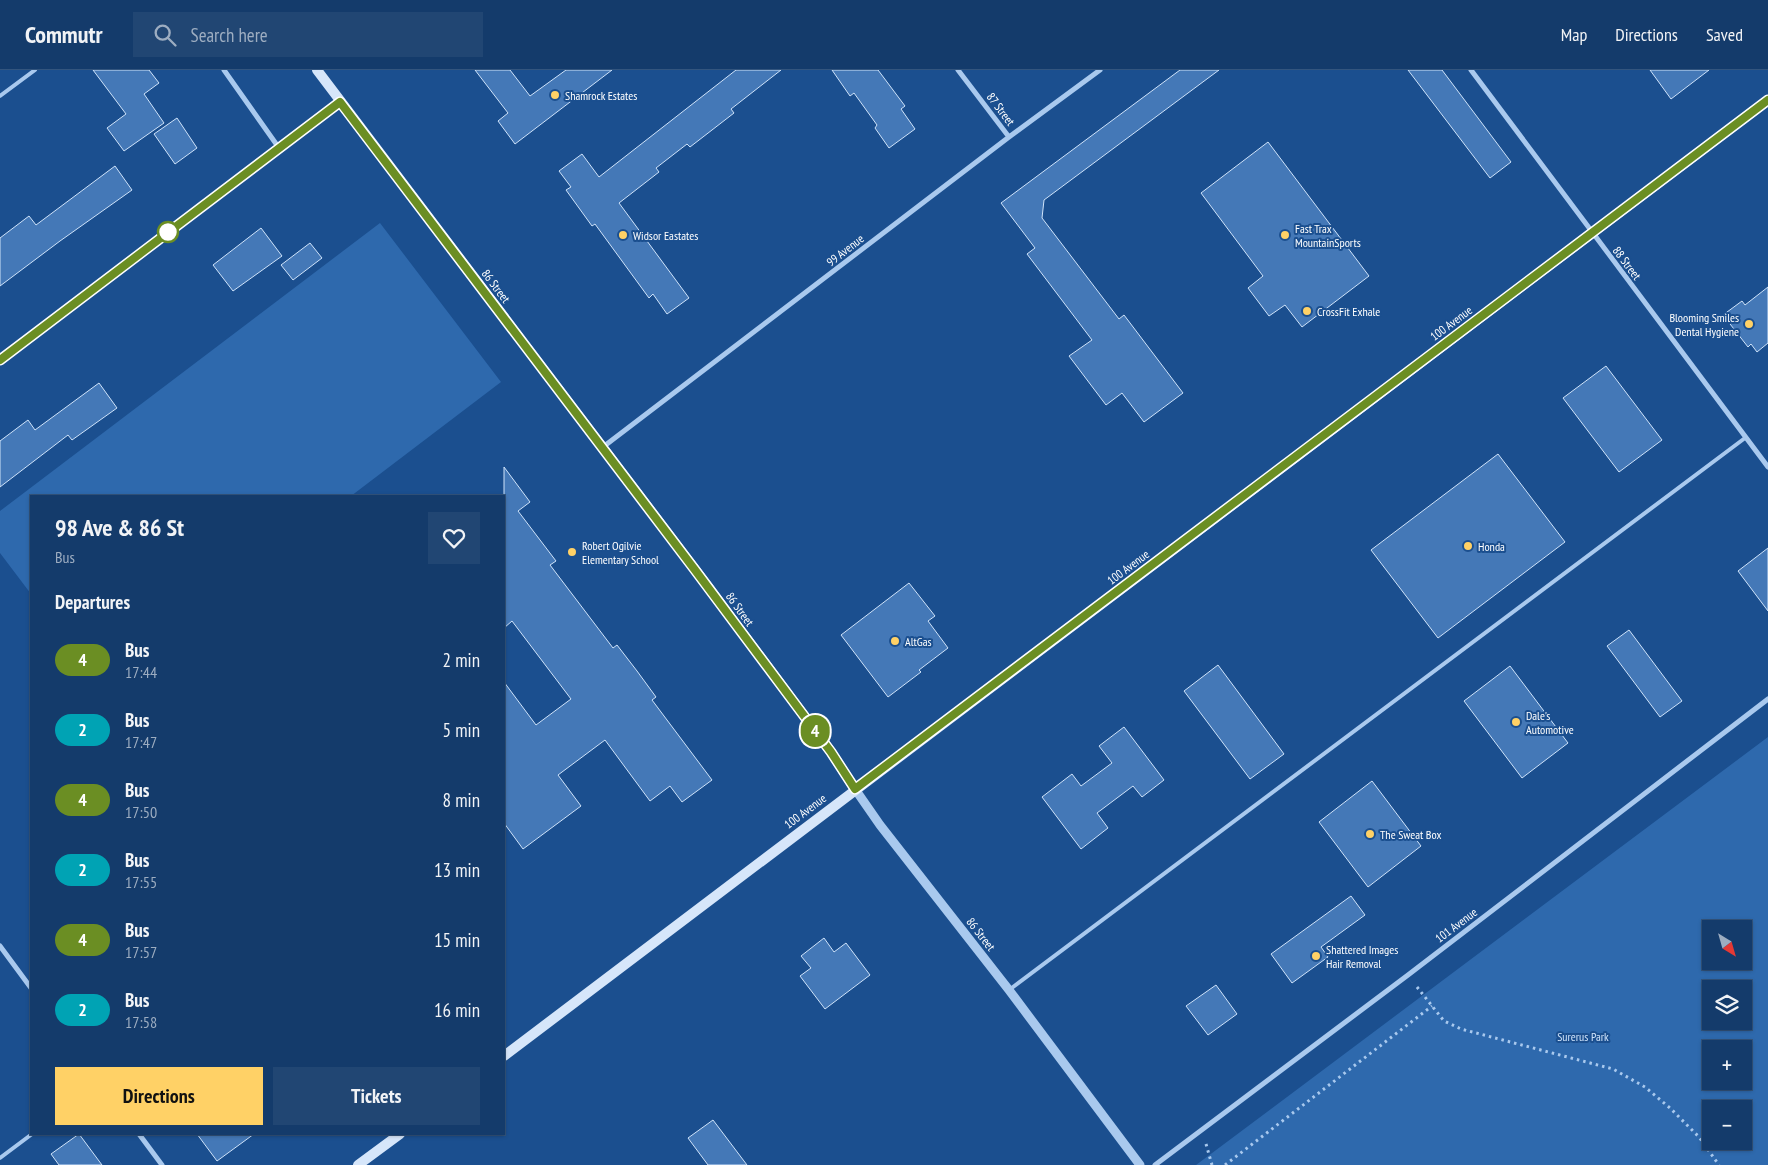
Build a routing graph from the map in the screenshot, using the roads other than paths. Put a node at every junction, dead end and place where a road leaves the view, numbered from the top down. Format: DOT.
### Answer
graph roads {
  1 [pos="35,70"];
  2 [pos="224,70"];
  3 [pos="317,70"];
  4 [pos="958,70"];
  5 [pos="1100,70"];
  6 [pos="1471,70"];
  7 [pos="0,96"];
  8 [pos="1768,100"];
  9 [pos="340,102"];
  10 [pos="1009,137"];
  11 [pos="279,148"];
  12 [pos="1592,232"];
  13 [pos="0,360"];
  14 [pos="1746,438"];
  15 [pos="603,447"];
  16 [pos="1768,468"];
  17 [pos="1768,699"];
  18 [pos="855,789"];
  19 [pos="0,946"];
  20 [pos="30,987"];
  21 [pos="1009,990"];
  22 [pos="505,1055"];
  23 [pos="31,1135"];
  24 [pos="140,1135"];
  25 [pos="399,1135"];
  26 [pos="0,1158"];
  27 [pos="162,1165"];
  28 [pos="358,1165"];
  29 [pos="1140,1165"];
  30 [pos="1155,1165"];
  1 -- 7 [label="lane"];
  2 -- 11 [label="street"];
  3 -- 9 [label="main road, 86 Street"];
  4 -- 10 [label="street, 87 Street"];
  5 -- 10 [label="street, 99 Avenue"];
  6 -- 12 [label="street, 88 Street"];
  8 -- 12 [label="main road, 100 Avenue"];
  9 -- 11 [label="street"];
  9 -- 15 [label="main road, 86 Street"];
  10 -- 15 [label="street, 99 Avenue"];
  11 -- 13 [label="street"];
  12 -- 14 [label="street, 88 Street"];
  12 -- 18 [label="main road, 100 Avenue"];
  14 -- 16 [label="street, 88 Street"];
  14 -- 21 [label="lane"];
  15 -- 18 [label="main road, 86 Street"];
  17 -- 30 [label="street, 101 Avenue"];
  18 -- 21 [label="street, 86 Street"];
  18 -- 22 [label="main road, 100 Avenue"];
  19 -- 20 [label="street"];
  21 -- 29 [label="street, 86 Street"];
  23 -- 26 [label="lane"];
  24 -- 27 [label="street"];
  25 -- 28 [label="main road"];
}
